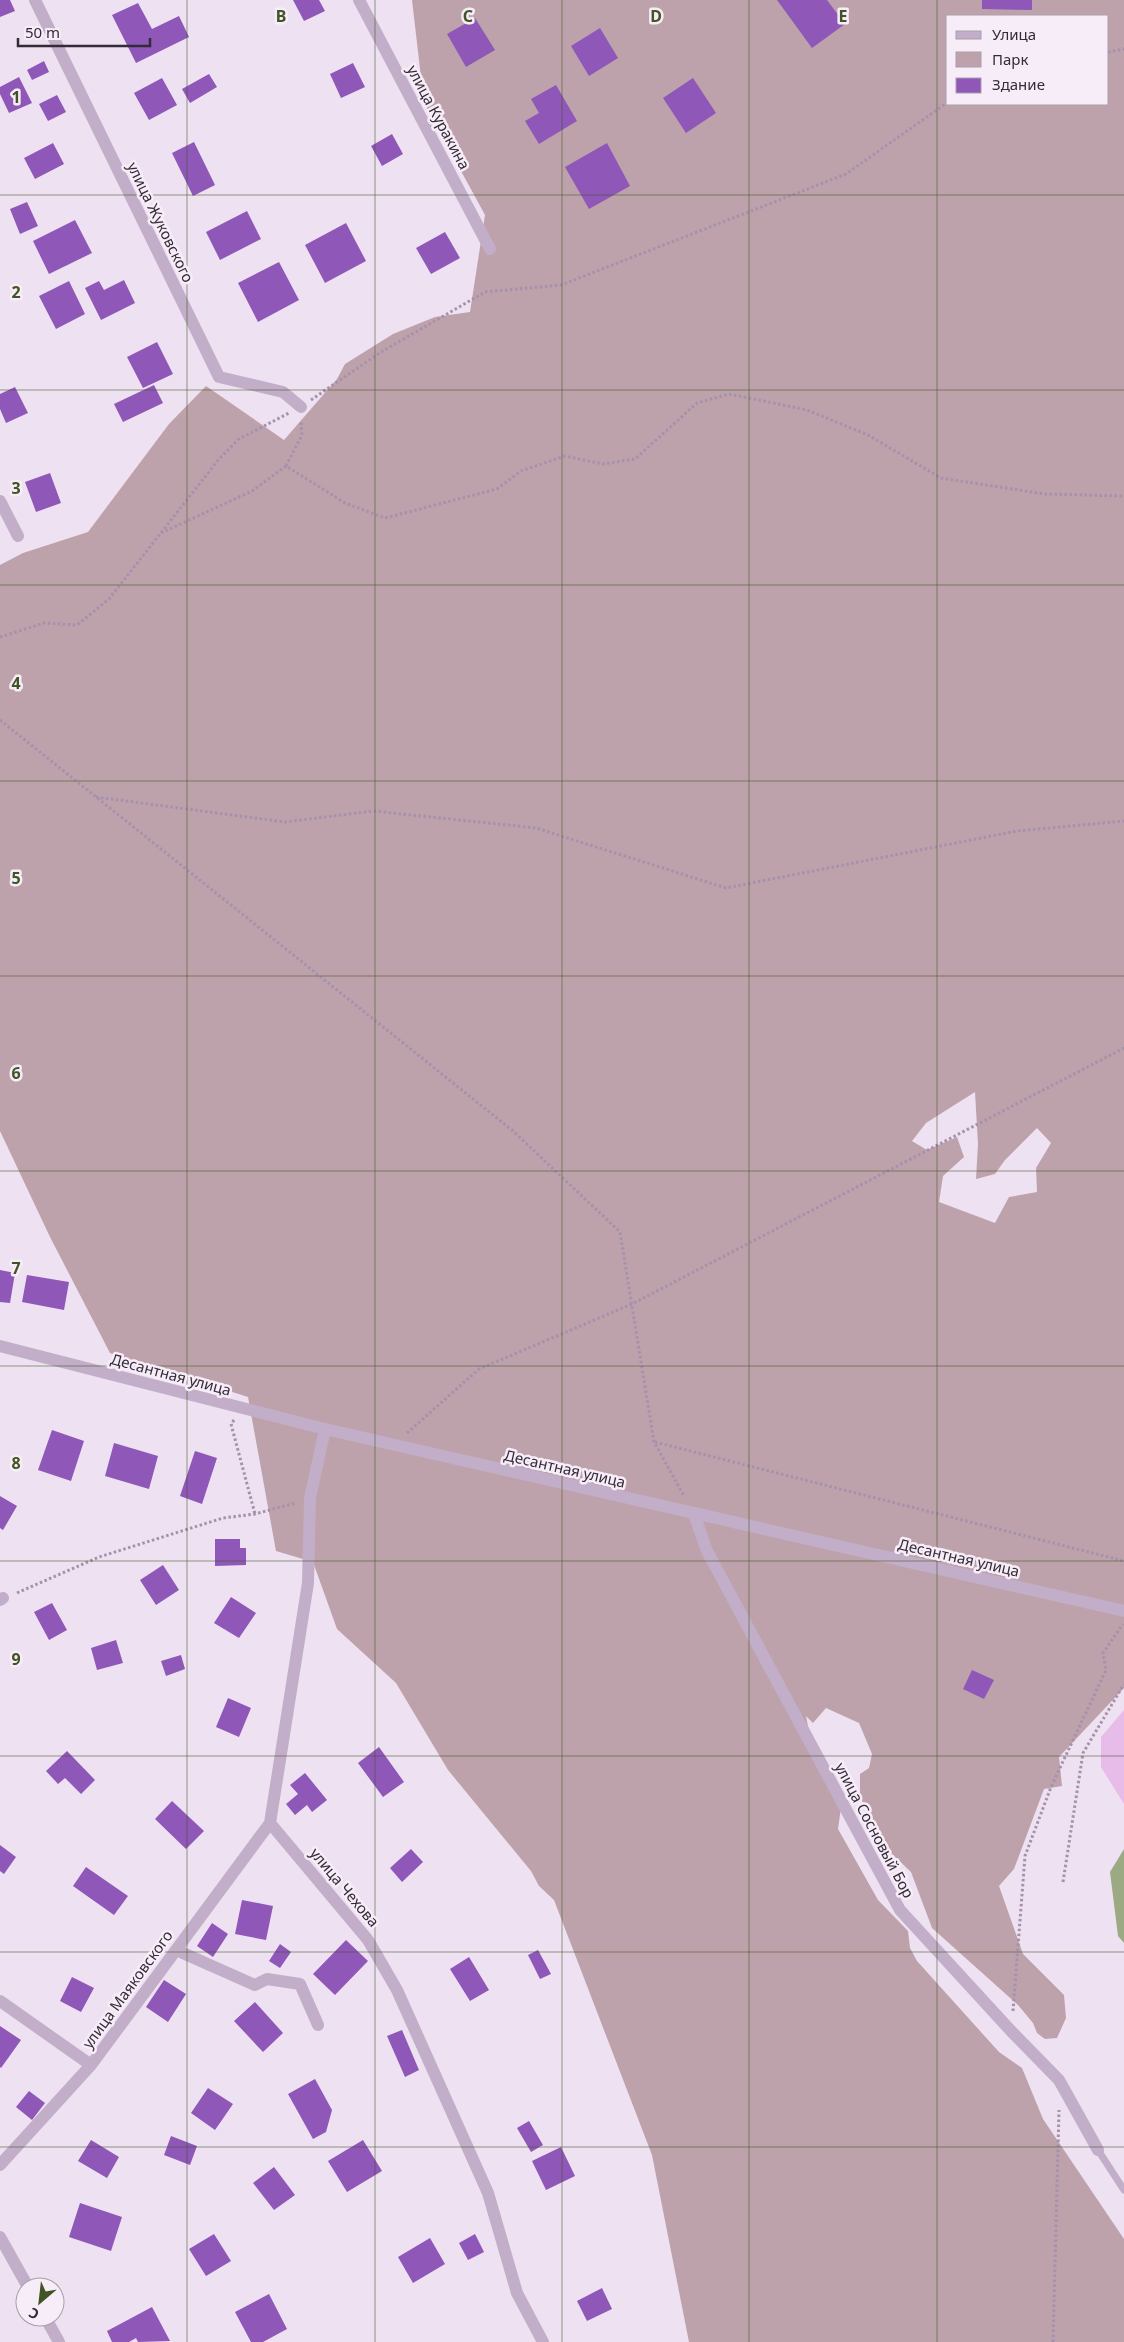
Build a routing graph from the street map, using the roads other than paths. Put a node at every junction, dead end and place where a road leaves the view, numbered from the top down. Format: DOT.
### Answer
graph roads {
  1 [pos="35,0"];
  2 [pos="359,0"];
  3 [pos="490,249"];
  4 [pos="301,407"];
  5 [pos="0,501"];
  6 [pos="18,536"];
  7 [pos="0,1346"];
  8 [pos="325,1429"];
  9 [pos="694,1514"];
  10 [pos="1124,1611"];
  11 [pos="270,1823"];
  12 [pos="176,1950"];
  13 [pos="0,2001"];
  14 [pos="318,2025"];
  15 [pos="91,2065"];
  16 [pos="1098,2150"];
  17 [pos="0,2165"];
  18 [pos="1124,2190"];
  19 [pos="0,2236"];
  20 [pos="23,2277"];
  21 [pos="51,2327"];
  22 [pos="59,2342"];
  23 [pos="543,2342"];
  1 -- 4 [label="street, улица Жуковского"];
  2 -- 3 [label="street, улица Куракина"];
  5 -- 6 [label="street"];
  7 -- 8 [label="street, Десантная улица"];
  8 -- 9 [label="street, Десантная улица"];
  8 -- 11 [label="street"];
  9 -- 10 [label="street, Десантная улица"];
  9 -- 16 [label="street, улица Сосновый Бор"];
  11 -- 12 [label="street, улица Маяковского"];
  11 -- 23 [label="street, улица Чехова"];
  12 -- 14 [label="street"];
  12 -- 15 [label="street, улица Маяковского"];
  13 -- 15 [label="street"];
  15 -- 17 [label="street, улица Маяковского"];
  16 -- 18 [label="lane"];
  19 -- 20 [label="street"];
  21 -- 22 [label="street"];
}
